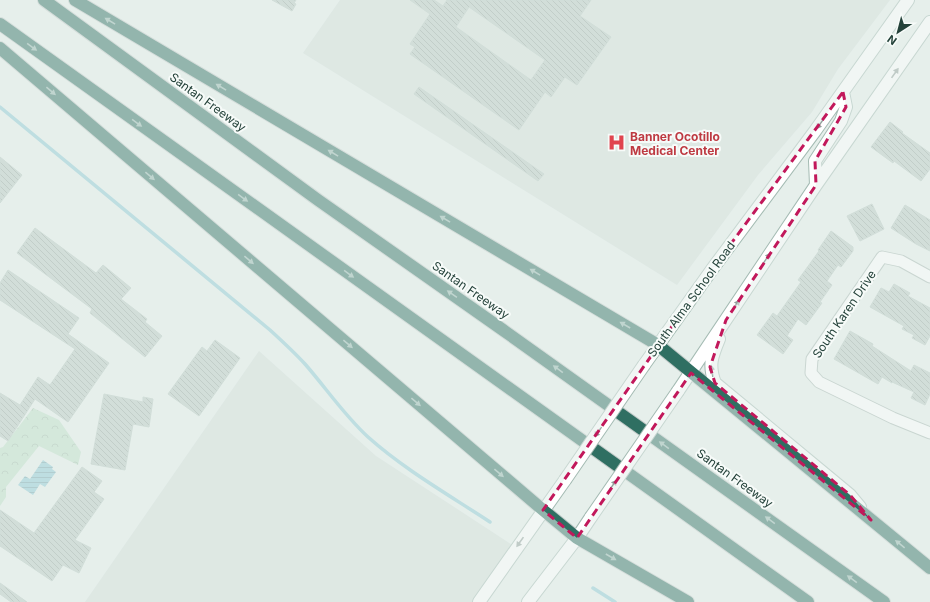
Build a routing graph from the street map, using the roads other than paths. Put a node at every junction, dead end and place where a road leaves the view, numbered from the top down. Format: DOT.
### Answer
graph roads {
  1 [pos="44,0"];
  2 [pos="75,0"];
  3 [pos="908,0"];
  4 [pos="930,22"];
  5 [pos="0,24"];
  6 [pos="0,48"];
  7 [pos="843,92"];
  8 [pos="816,185"];
  9 [pos="930,277"];
  10 [pos="726,320"];
  11 [pos="658,345"];
  12 [pos="691,373"];
  13 [pos="930,434"];
  14 [pos="543,510"];
  15 [pos="871,520"];
  16 [pos="577,538"];
  17 [pos="930,568"];
  18 [pos="479,602"];
  19 [pos="528,602"];
  20 [pos="688,602"];
  21 [pos="808,602"];
  22 [pos="884,602"];
  22 -- 1 [label="highway, Santan Freeway, one-way"];
  11 -- 2 [label="highway, one-way"];
  3 -- 7 [label="main road, South Alma School Road"];
  8 -- 4 [label="main road, one-way"];
  5 -- 21 [label="highway, one-way"];
  6 -- 14 [label="highway, one-way"];
  7 -- 8 [label="main road"];
  7 -- 11 [label="main road, South Alma School Road, one-way"];
  10 -- 8 [label="main road, one-way"];
  9 -- 13 [label="street, South Karen Drive"];
  10 -- 12 [label="main road"];
  15 -- 10 [label="main road, one-way"];
  11 -- 12 [label="highway"];
  11 -- 14 [label="main road, South Alma School Road, one-way, bridge"];
  12 -- 15 [label="highway"];
  16 -- 12 [label="main road, one-way, bridge"];
  14 -- 16 [label="highway"];
  14 -- 18 [label="main road, South Alma School Road, one-way"];
  17 -- 15 [label="highway, one-way"];
  16 -- 19 [label="main road"];
  16 -- 20 [label="highway, one-way"];
}
